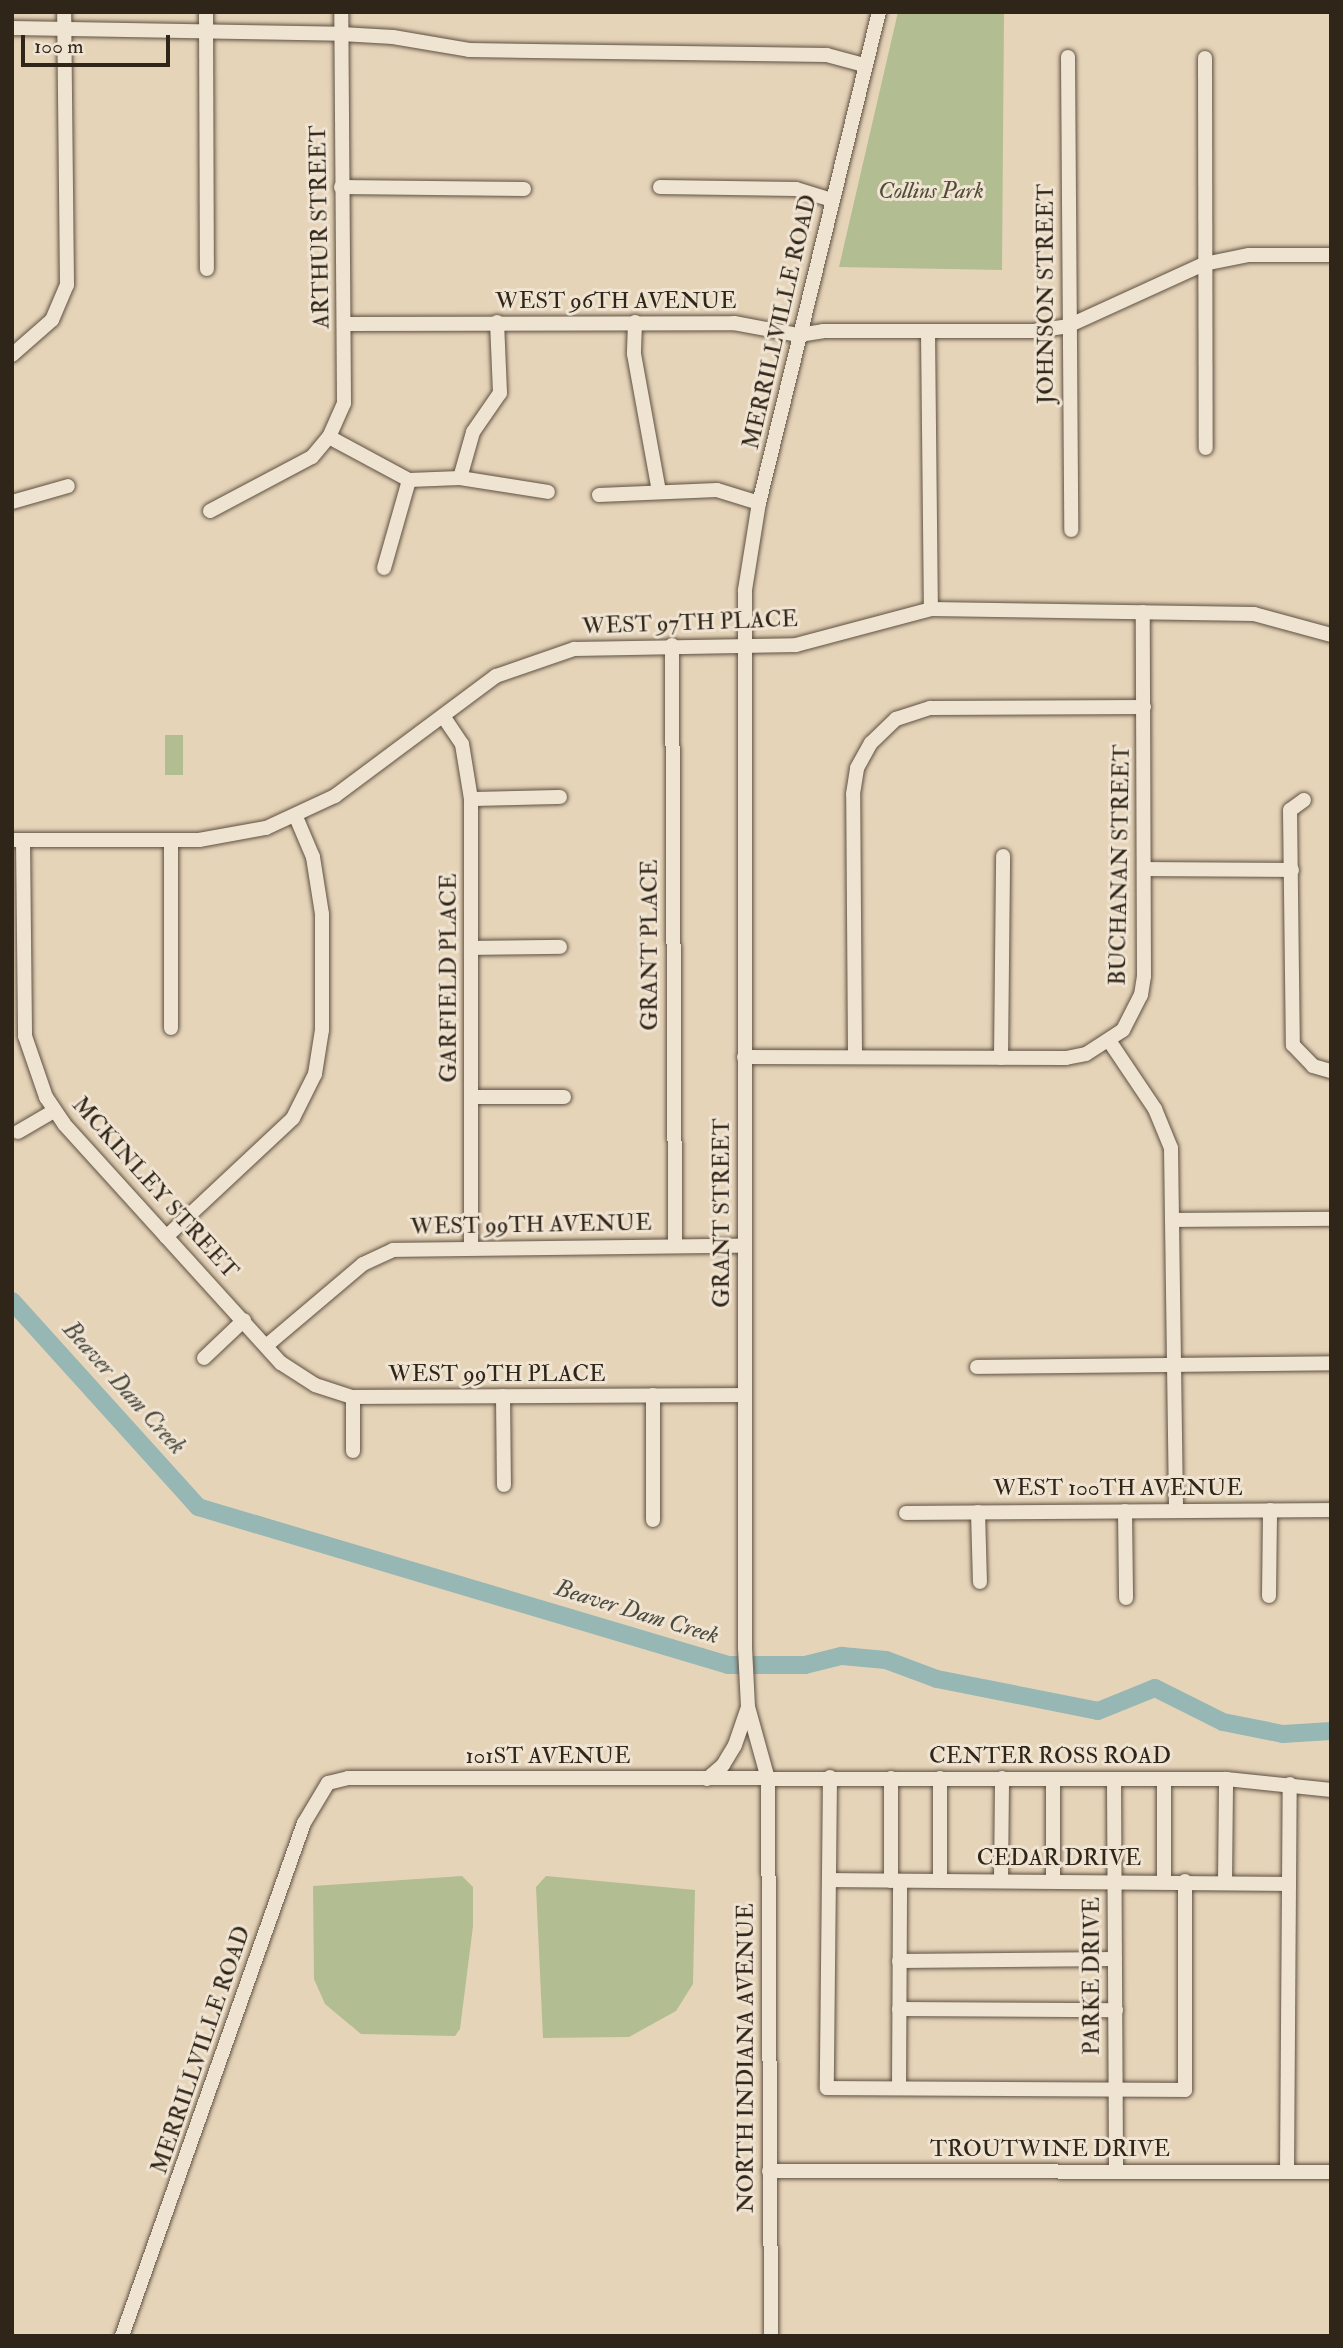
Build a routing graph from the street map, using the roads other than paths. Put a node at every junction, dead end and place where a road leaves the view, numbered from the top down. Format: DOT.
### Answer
graph roads {
  1 [pos="206,12"];
  2 [pos="341,12"];
  3 [pos="879,12"];
  4 [pos="64,20"];
  5 [pos="12,28"];
  6 [pos="206,34"];
  7 [pos="341,34"];
  8 [pos="1068,57"];
  9 [pos="1205,58"];
  10 [pos="866,65"];
  11 [pos="341,187"];
  12 [pos="660,187"];
  13 [pos="524,189"];
  14 [pos="832,200"];
  15 [pos="1331,255"];
  16 [pos="1204,264"];
  17 [pos="208,269"];
  18 [pos="497,322"];
  19 [pos="635,322"];
  20 [pos="346,324"];
  21 [pos="1068,326"];
  22 [pos="928,331"];
  23 [pos="799,335"];
  24 [pos="12,355"];
  25 [pos="329,437"];
  26 [pos="1206,448"];
  27 [pos="460,478"];
  28 [pos="409,480"];
  29 [pos="68,486"];
  30 [pos="548,492"];
  31 [pos="659,492"];
  32 [pos="599,495"];
  33 [pos="12,502"];
  34 [pos="759,503"];
  35 [pos="210,511"];
  36 [pos="1071,530"];
  37 [pos="384,568"];
  38 [pos="931,609"];
  39 [pos="1143,612"];
  40 [pos="1330,633"];
  41 [pos="672,645"];
  42 [pos="743,645"];
  43 [pos="1144,707"];
  44 [pos="443,716"];
  45 [pos="560,797"];
  46 [pos="471,799"];
  47 [pos="1304,800"];
  48 [pos="296,817"];
  49 [pos="18,840"];
  50 [pos="171,841"];
  51 [pos="1003,856"];
  52 [pos="1144,869"];
  53 [pos="1292,870"];
  54 [pos="560,947"];
  55 [pos="472,948"];
  56 [pos="171,1028"];
  57 [pos="1110,1042"];
  58 [pos="744,1056"];
  59 [pos="855,1056"];
  60 [pos="1001,1058"];
  61 [pos="1331,1071"];
  62 [pos="472,1097"];
  63 [pos="564,1097"];
  64 [pos="54,1111"];
  65 [pos="18,1132"];
  66 [pos="1331,1219"];
  67 [pos="1173,1220"];
  68 [pos="166,1237"];
  69 [pos="745,1245"];
  70 [pos="675,1246"];
  71 [pos="471,1248"];
  72 [pos="244,1320"];
  73 [pos="266,1346"];
  74 [pos="204,1358"];
  75 [pos="1331,1363"];
  76 [pos="1175,1364"];
  77 [pos="977,1367"];
  78 [pos="653,1395"];
  79 [pos="745,1395"];
  80 [pos="503,1396"];
  81 [pos="353,1397"];
  82 [pos="353,1451"];
  83 [pos="504,1485"];
  84 [pos="1270,1510"];
  85 [pos="1331,1510"];
  86 [pos="1125,1511"];
  87 [pos="1176,1511"];
  88 [pos="978,1512"];
  89 [pos="906,1513"];
  90 [pos="653,1520"];
  91 [pos="980,1582"];
  92 [pos="1269,1596"];
  93 [pos="1126,1598"];
  94 [pos="748,1707"];
  95 [pos="830,1777"];
  96 [pos="891,1778"];
  97 [pos="940,1778"];
  98 [pos="1002,1778"];
  99 [pos="707,1779"];
  100 [pos="768,1779"];
  101 [pos="1053,1779"];
  102 [pos="1114,1779"];
  103 [pos="1164,1779"];
  104 [pos="1226,1779"];
  105 [pos="328,1783"];
  106 [pos="1290,1784"];
  107 [pos="1331,1790"];
  108 [pos="830,1880"];
  109 [pos="940,1880"];
  110 [pos="1001,1880"];
  111 [pos="1053,1880"];
  112 [pos="896,1881"];
  113 [pos="1114,1881"];
  114 [pos="1185,1881"];
  115 [pos="1164,1882"];
  116 [pos="1225,1882"];
  117 [pos="1287,1884"];
  118 [pos="1115,1959"];
  119 [pos="899,1961"];
  120 [pos="899,2009"];
  121 [pos="1116,2010"];
  122 [pos="899,2088"];
  123 [pos="1116,2090"];
  124 [pos="769,2171"];
  125 [pos="1116,2172"];
  126 [pos="1287,2172"];
  127 [pos="1331,2172"];
  128 [pos="122,2336"];
  129 [pos="771,2336"];
  1 -- 6 [label="street"];
  2 -- 7 [label="street, ARTHUR STREET"];
  3 -- 10 [label="street, MERRILLVILLE ROAD"];
  4 -- 5 [label="street"];
  4 -- 6 [label="street"];
  4 -- 24 [label="street"];
  6 -- 7 [label="street"];
  6 -- 17 [label="street"];
  7 -- 10 [label="street"];
  7 -- 11 [label="street, ARTHUR STREET"];
  8 -- 21 [label="street, JOHNSON STREET"];
  9 -- 16 [label="street"];
  10 -- 14 [label="street, MERRILLVILLE ROAD"];
  11 -- 13 [label="street"];
  11 -- 20 [label="street, ARTHUR STREET"];
  12 -- 14 [label="street"];
  14 -- 23 [label="street, MERRILLVILLE ROAD"];
  15 -- 16 [label="street, WEST 96TH AVENUE"];
  16 -- 21 [label="street, WEST 96TH AVENUE"];
  16 -- 26 [label="street"];
  18 -- 19 [label="street, WEST 96TH AVENUE"];
  18 -- 20 [label="street, WEST 96TH AVENUE"];
  18 -- 27 [label="street"];
  19 -- 23 [label="street, WEST 96TH AVENUE"];
  19 -- 31 [label="street"];
  20 -- 25 [label="street, ARTHUR STREET"];
  21 -- 22 [label="street, WEST 96TH AVENUE"];
  21 -- 36 [label="street, JOHNSON STREET"];
  22 -- 23 [label="street, WEST 96TH AVENUE"];
  22 -- 38 [label="street"];
  23 -- 34 [label="street, MERRILLVILLE ROAD"];
  25 -- 28 [label="street"];
  25 -- 35 [label="street"];
  27 -- 28 [label="street"];
  27 -- 30 [label="street"];
  28 -- 37 [label="street"];
  29 -- 33 [label="street"];
  31 -- 32 [label="street"];
  31 -- 34 [label="street"];
  34 -- 42 [label="street, MERRILLVILLE ROAD"];
  38 -- 39 [label="street, WEST 97TH PLACE"];
  38 -- 42 [label="street, WEST 97TH PLACE"];
  39 -- 40 [label="street, WEST 97TH PLACE"];
  39 -- 43 [label="street, BUCHANAN STREET"];
  41 -- 42 [label="street, WEST 97TH PLACE"];
  41 -- 44 [label="street, WEST 97TH PLACE"];
  41 -- 70 [label="street, GRANT PLACE"];
  42 -- 58 [label="street, GRANT STREET"];
  43 -- 52 [label="street, BUCHANAN STREET"];
  43 -- 59 [label="street"];
  44 -- 46 [label="street, GARFIELD PLACE"];
  44 -- 48 [label="street, WEST 97TH PLACE"];
  45 -- 46 [label="street"];
  46 -- 55 [label="street, GARFIELD PLACE"];
  47 -- 53 [label="street"];
  48 -- 50 [label="street, WEST 97TH PLACE"];
  48 -- 68 [label="street"];
  49 -- 50 [label="street, WEST 97TH PLACE"];
  49 -- 64 [label="street, MCKINLEY STREET"];
  50 -- 56 [label="street"];
  51 -- 60 [label="street"];
  52 -- 53 [label="street"];
  52 -- 57 [label="street, BUCHANAN STREET"];
  53 -- 61 [label="street"];
  54 -- 55 [label="street"];
  55 -- 62 [label="street, GARFIELD PLACE"];
  57 -- 60 [label="street"];
  57 -- 67 [label="street"];
  58 -- 59 [label="street"];
  58 -- 69 [label="street, GRANT STREET"];
  59 -- 60 [label="street"];
  62 -- 63 [label="street"];
  62 -- 71 [label="street, GARFIELD PLACE"];
  64 -- 65 [label="street"];
  64 -- 68 [label="street, MCKINLEY STREET"];
  66 -- 67 [label="street"];
  67 -- 76 [label="street"];
  68 -- 72 [label="street, MCKINLEY STREET"];
  69 -- 70 [label="street, WEST 99TH AVENUE"];
  69 -- 79 [label="street, GRANT STREET"];
  70 -- 71 [label="street, WEST 99TH AVENUE"];
  71 -- 73 [label="street, WEST 99TH AVENUE"];
  72 -- 73 [label="street, MCKINLEY STREET"];
  72 -- 74 [label="street"];
  73 -- 81 [label="street, WEST 99TH PLACE"];
  75 -- 76 [label="street"];
  76 -- 77 [label="street"];
  76 -- 87 [label="street"];
  78 -- 79 [label="street, WEST 99TH PLACE"];
  78 -- 80 [label="street, WEST 99TH PLACE"];
  78 -- 90 [label="street"];
  79 -- 94 [label="street, GRANT STREET"];
  80 -- 81 [label="street, WEST 99TH PLACE"];
  80 -- 83 [label="street"];
  81 -- 82 [label="street"];
  84 -- 85 [label="street, WEST 100TH AVENUE"];
  84 -- 87 [label="street, WEST 100TH AVENUE"];
  84 -- 92 [label="street"];
  86 -- 87 [label="street, WEST 100TH AVENUE"];
  86 -- 88 [label="street, WEST 100TH AVENUE"];
  86 -- 93 [label="street"];
  88 -- 89 [label="street, WEST 100TH AVENUE"];
  88 -- 91 [label="street"];
  94 -- 99 [label="street"];
  94 -- 100 [label="street, GRANT STREET"];
  95 -- 96 [label="street, CENTER ROSS ROAD"];
  95 -- 100 [label="street, CENTER ROSS ROAD"];
  95 -- 108 [label="street"];
  96 -- 97 [label="street, CENTER ROSS ROAD"];
  96 -- 112 [label="street"];
  97 -- 98 [label="street, CENTER ROSS ROAD"];
  97 -- 109 [label="street"];
  98 -- 101 [label="street, CENTER ROSS ROAD"];
  98 -- 110 [label="street"];
  99 -- 100 [label="street, 101ST AVENUE"];
  99 -- 105 [label="street, 101ST AVENUE"];
  100 -- 124 [label="street, NORTH INDIANA AVENUE"];
  101 -- 102 [label="street, CENTER ROSS ROAD"];
  101 -- 111 [label="street"];
  102 -- 103 [label="street, CENTER ROSS ROAD"];
  102 -- 113 [label="street, PARKE DRIVE"];
  103 -- 104 [label="street, CENTER ROSS ROAD"];
  103 -- 115 [label="street"];
  104 -- 106 [label="street, CENTER ROSS ROAD"];
  104 -- 116 [label="street"];
  105 -- 128 [label="street, MERRILLVILLE ROAD"];
  106 -- 107 [label="street, CENTER ROSS ROAD"];
  106 -- 117 [label="street"];
  108 -- 112 [label="street, CEDAR DRIVE"];
  108 -- 122 [label="street"];
  109 -- 110 [label="street, CEDAR DRIVE"];
  109 -- 112 [label="street, CEDAR DRIVE"];
  110 -- 111 [label="street, CEDAR DRIVE"];
  111 -- 113 [label="street, CEDAR DRIVE"];
  112 -- 119 [label="street"];
  113 -- 115 [label="street, CEDAR DRIVE"];
  113 -- 118 [label="street, PARKE DRIVE"];
  114 -- 115 [label="street, CEDAR DRIVE"];
  114 -- 116 [label="street, CEDAR DRIVE"];
  114 -- 123 [label="street"];
  116 -- 117 [label="street, CEDAR DRIVE"];
  117 -- 126 [label="street"];
  118 -- 119 [label="street"];
  118 -- 121 [label="street, PARKE DRIVE"];
  119 -- 120 [label="street"];
  120 -- 121 [label="street"];
  120 -- 122 [label="street"];
  121 -- 123 [label="street, PARKE DRIVE"];
  122 -- 123 [label="street"];
  123 -- 125 [label="street, PARKE DRIVE"];
  124 -- 125 [label="street, TROUTWINE DRIVE"];
  124 -- 129 [label="street, NORTH INDIANA AVENUE"];
  125 -- 126 [label="street, TROUTWINE DRIVE"];
  126 -- 127 [label="street, TROUTWINE DRIVE"];
}
